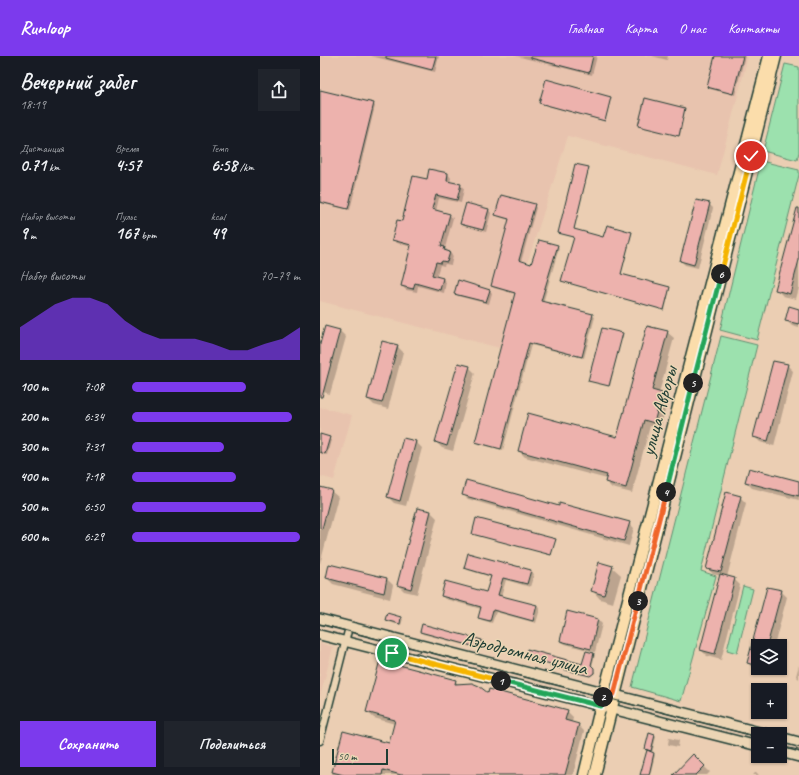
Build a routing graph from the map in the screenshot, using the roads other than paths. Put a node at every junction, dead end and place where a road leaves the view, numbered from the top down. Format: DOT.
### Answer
graph roads {
  1 [pos="769,56"];
  2 [pos="776,56"];
  3 [pos="320,619"];
  4 [pos="349,627"];
  5 [pos="320,635"];
  6 [pos="346,641"];
  7 [pos="609,693"];
  8 [pos="601,706"];
  9 [pos="611,709"];
  10 [pos="751,730"];
  11 [pos="787,739"];
  12 [pos="320,741"];
  13 [pos="799,742"];
  14 [pos="751,744"];
  15 [pos="787,754"];
  16 [pos="799,757"];
  17 [pos="584,775"];
  18 [pos="595,775"];
  1 -- 7 [label="main road, улица Авроры"];
  2 -- 7 [label="main road, улица Авроры"];
  3 -- 4 [label="main road, Аэродромная улица"];
  4 -- 6 [label="street"];
  4 -- 7 [label="main road, Аэродромная улица"];
  5 -- 6 [label="main road, Аэродромная улица"];
  6 -- 8 [label="main road, Аэродромная улица"];
  6 -- 12 [label="street"];
  7 -- 8 [label="main road, улица Авроры"];
  7 -- 9 [label="main road, улица Авроры"];
  7 -- 10 [label="main road, Аэродромная улица"];
  8 -- 9 [label="main road, Аэродромная улица"];
  8 -- 17 [label="main road, улица Авроры"];
  9 -- 14 [label="main road, Аэродромная улица"];
  9 -- 18 [label="main road, улица Авроры"];
  11 -- 13 [label="main road"];
  15 -- 16 [label="main road"];
}
